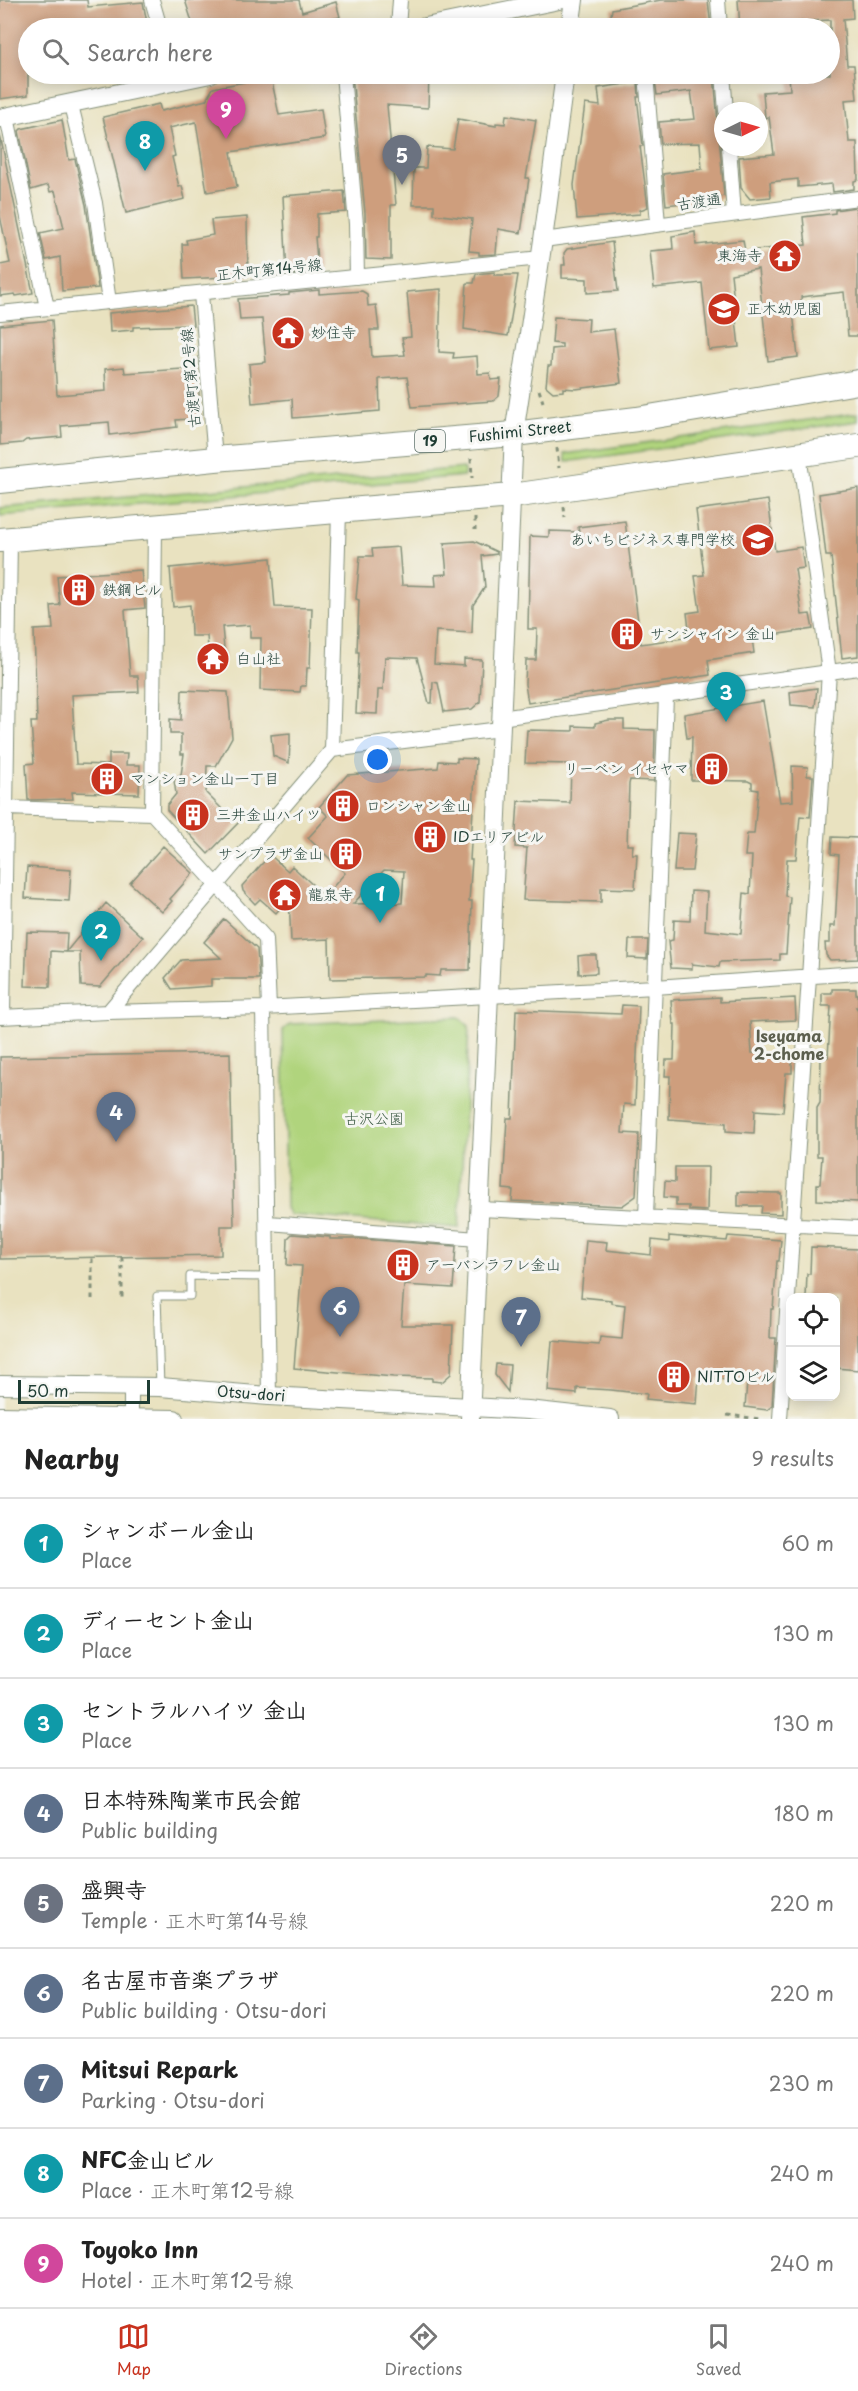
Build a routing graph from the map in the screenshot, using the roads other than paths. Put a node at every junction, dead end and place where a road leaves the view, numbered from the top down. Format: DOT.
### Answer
graph roads {
  1 [pos="152,0"];
  2 [pos="400,0"];
  3 [pos="560,0"];
  4 [pos="574,0"];
  5 [pos="718,0"];
  6 [pos="156,18"];
  7 [pos="399,18"];
  8 [pos="471,18"];
  9 [pos="571,18"];
  10 [pos="719,18"];
  11 [pos="147,84"];
  12 [pos="344,84"];
  13 [pos="564,84"];
  14 [pos="647,84"];
  15 [pos="724,84"];
  16 [pos="725,102"];
  17 [pos="71,105"];
  18 [pos="4,118"];
  19 [pos="730,156"];
  20 [pos="858,198"];
  21 [pos="734,214"];
  22 [pos="658,224"];
  23 [pos="542,249"];
  24 [pos="357,277"];
  25 [pos="201,294"];
  26 [pos="109,302"];
  27 [pos="47,308"];
  28 [pos="0,313"];
  29 [pos="858,382"];
  30 [pos="514,434"];
  31 [pos="858,446"];
  32 [pos="799,454"];
  33 [pos="215,459"];
  34 [pos="0,481"];
  35 [pos="512,496"];
  36 [pos="339,511"];
  37 [pos="155,527"];
  38 [pos="5,540"];
  39 [pos="858,668"];
  40 [pos="829,672"];
  41 [pos="666,696"];
  42 [pos="4,704"];
  43 [pos="500,724"];
  44 [pos="332,750"];
  45 [pos="6,808"];
  46 [pos="152,813"];
  47 [pos="217,884"];
  48 [pos="858,973"];
  49 [pos="808,976"];
  50 [pos="654,987"];
  51 [pos="487,995"];
  52 [pos="266,1007"];
  53 [pos="108,1011"];
  54 [pos="2,1017"];
  55 [pos="480,1209"];
  56 [pos="646,1217"];
  57 [pos="268,1223"];
  58 [pos="794,1224"];
  59 [pos="858,1228"];
  60 [pos="478,1239"];
  61 [pos="268,1277"];
  62 [pos="0,1385"];
  63 [pos="131,1387"];
  64 [pos="159,1387"];
  65 [pos="269,1396"];
  66 [pos="470,1413"];
  67 [pos="0,1416"];
  68 [pos="130,1418"];
  69 [pos="174,1419"];
  70 [pos="610,1419"];
  71 [pos="780,1419"];
  1 -- 6 [label="street"];
  2 -- 7 [label="street"];
  3 -- 8 [label="street"];
  4 -- 9 [label="street"];
  5 -- 10 [label="street"];
  11 -- 17 [label="street"];
  12 -- 24 [label="street"];
  13 -- 23 [label="street"];
  14 -- 22 [label="street"];
  15 -- 16 [label="street"];
  17 -- 18 [label="street"];
  17 -- 26 [label="street"];
  18 -- 27 [label="street"];
  19 -- 21 [label="street"];
  20 -- 21 [label="street, 古渡通"];
  21 -- 22 [label="street, 古渡通"];
  22 -- 23 [label="street, 古渡通"];
  23 -- 24 [label="street, 正木町第14号線"];
  23 -- 30 [label="street"];
  24 -- 25 [label="street, 正木町第14号線"];
  25 -- 26 [label="street, 正木町第14号線"];
  25 -- 33 [label="street, 古渡町第2号線"];
  26 -- 27 [label="street, 正木町第14号線"];
  27 -- 28 [label="street, 正木町第14号線"];
  29 -- 30 [label="highway, Fushimi Street / 19"];
  30 -- 33 [label="highway, Fushimi Street / 19"];
  30 -- 35 [label="street"];
  31 -- 32 [label="highway"];
  32 -- 35 [label="highway"];
  32 -- 40 [label="street"];
  33 -- 34 [label="highway, Fushimi Street / 19"];
  35 -- 36 [label="highway"];
  35 -- 43 [label="street"];
  36 -- 37 [label="highway"];
  36 -- 44 [label="street"];
  37 -- 38 [label="highway"];
  37 -- 46 [label="street"];
  38 -- 42 [label="street"];
  39 -- 40 [label="street"];
  40 -- 41 [label="street"];
  40 -- 49 [label="street"];
  41 -- 43 [label="street"];
  41 -- 50 [label="street"];
  42 -- 45 [label="street"];
  43 -- 44 [label="street"];
  43 -- 51 [label="street"];
  44 -- 47 [label="street"];
  45 -- 46 [label="street"];
  45 -- 54 [label="street"];
  46 -- 47 [label="street"];
  47 -- 52 [label="street"];
  47 -- 53 [label="street"];
  48 -- 49 [label="street"];
  49 -- 50 [label="street"];
  49 -- 58 [label="street"];
  50 -- 51 [label="street"];
  50 -- 56 [label="street"];
  51 -- 52 [label="street"];
  51 -- 55 [label="street"];
  52 -- 53 [label="street"];
  52 -- 57 [label="street"];
  53 -- 54 [label="street"];
  55 -- 56 [label="street"];
  55 -- 60 [label="street"];
  56 -- 58 [label="street"];
  57 -- 60 [label="street"];
  57 -- 61 [label="street"];
  58 -- 59 [label="street"];
  58 -- 71 [label="street"];
  60 -- 66 [label="street"];
  61 -- 64 [label="lane"];
  61 -- 65 [label="street"];
  62 -- 63 [label="street, Otsu-dori"];
  63 -- 64 [label="street, Otsu-dori"];
  63 -- 68 [label="street"];
  64 -- 65 [label="street, Otsu-dori"];
  65 -- 66 [label="street, Otsu-dori"];
  66 -- 70 [label="street, Otsu-dori"];
  67 -- 68 [label="street"];
  68 -- 69 [label="street"];
}
